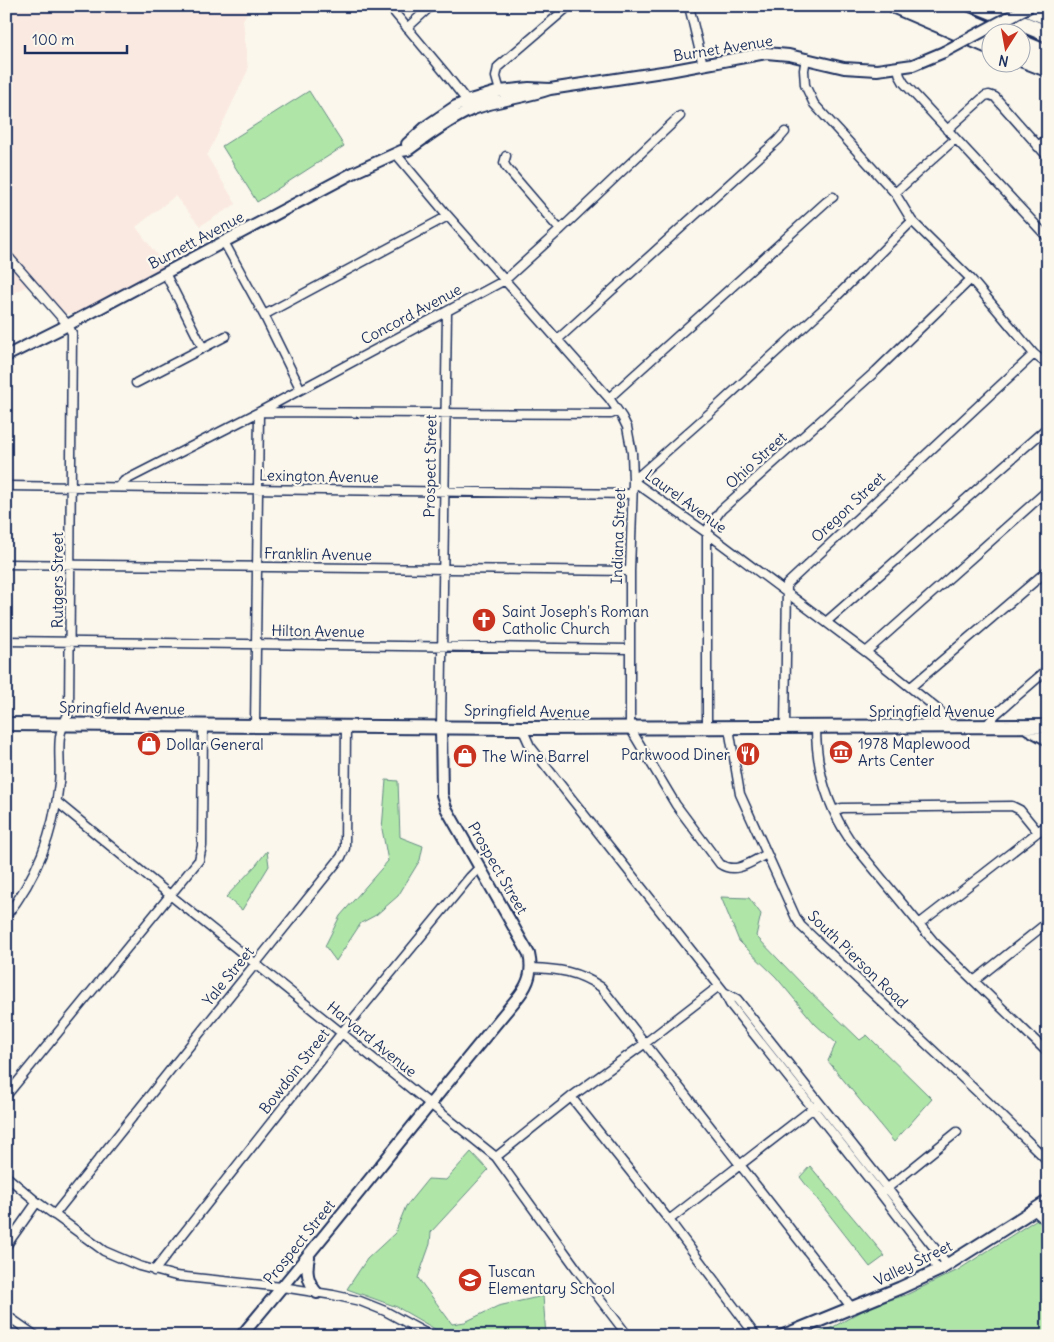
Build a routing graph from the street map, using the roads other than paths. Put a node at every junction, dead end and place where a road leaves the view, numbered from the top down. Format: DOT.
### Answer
graph roads {
  1 [pos="389,6"];
  2 [pos="431,6"];
  3 [pos="569,6"];
  4 [pos="689,6"];
  5 [pos="896,6"];
  6 [pos="933,6"];
  7 [pos="980,6"];
  8 [pos="1020,6"];
  9 [pos="1030,6"];
  10 [pos="1040,6"];
  11 [pos="1048,9"];
  12 [pos="1048,17"];
  13 [pos="982,27"];
  14 [pos="407,28"];
  15 [pos="1048,34"];
  16 [pos="982,43"];
  17 [pos="1032,48"];
  18 [pos="1048,54"];
  19 [pos="806,58"];
  20 [pos="1032,63"];
  21 [pos="703,65"];
  22 [pos="898,68"];
  23 [pos="1048,69"];
  24 [pos="550,89"];
  25 [pos="500,91"];
  26 [pos="470,105"];
  27 [pos="680,116"];
  28 [pos="947,130"];
  29 [pos="785,132"];
  30 [pos="1048,137"];
  31 [pos="955,140"];
  32 [pos="1038,146"];
  33 [pos="399,152"];
  34 [pos="506,156"];
  35 [pos="1048,157"];
  36 [pos="895,193"];
  37 [pos="833,197"];
  38 [pos="448,216"];
  39 [pos="912,221"];
  40 [pos="560,230"];
  41 [pos="1048,238"];
  42 [pos="224,242"];
  43 [pos="6,254"];
  44 [pos="165,273"];
  45 [pos="970,279"];
  46 [pos="505,280"];
  47 [pos="447,312"];
  48 [pos="264,315"];
  49 [pos="68,325"];
  50 [pos="226,336"];
  51 [pos="556,340"];
  52 [pos="203,348"];
  53 [pos="1034,354"];
  54 [pos="6,356"];
  55 [pos="1047,362"];
  56 [pos="136,383"];
  57 [pos="300,388"];
  58 [pos="609,398"];
  59 [pos="618,411"];
  60 [pos="259,412"];
  61 [pos="446,413"];
  62 [pos="1048,426"];
  63 [pos="633,481"];
  64 [pos="6,486"];
  65 [pos="71,487"];
  66 [pos="119,487"];
  67 [pos="258,489"];
  68 [pos="1048,490"];
  69 [pos="444,491"];
  70 [pos="632,494"];
  71 [pos="707,533"];
  72 [pos="6,564"];
  73 [pos="70,565"];
  74 [pos="258,567"];
  75 [pos="444,569"];
  76 [pos="1048,570"];
  77 [pos="630,571"];
  78 [pos="786,591"];
  79 [pos="826,622"];
  80 [pos="6,641"];
  81 [pos="70,642"];
  82 [pos="257,644"];
  83 [pos="442,647"];
  84 [pos="629,649"];
  85 [pos="866,652"];
  86 [pos="1048,669"];
  87 [pos="911,687"];
  88 [pos="6,724"];
  89 [pos="64,724"];
  90 [pos="203,726"];
  91 [pos="255,726"];
  92 [pos="1048,726"];
  93 [pos="346,727"];
  94 [pos="441,727"];
  95 [pos="785,727"];
  96 [pos="816,727"];
  97 [pos="950,727"];
  98 [pos="985,727"];
  99 [pos="1027,727"];
  100 [pos="522,728"];
  101 [pos="630,728"];
  102 [pos="707,728"];
  103 [pos="729,728"];
  104 [pos="1048,739"];
  105 [pos="57,802"];
  106 [pos="834,811"];
  107 [pos="1048,824"];
  108 [pos="1038,832"];
  109 [pos="767,854"];
  110 [pos="479,868"];
  111 [pos="170,895"];
  112 [pos="6,916"];
  113 [pos="918,924"];
  114 [pos="1046,927"];
  115 [pos="256,963"];
  116 [pos="531,968"];
  117 [pos="974,981"];
  118 [pos="722,989"];
  119 [pos="342,1032"];
  120 [pos="644,1044"];
  121 [pos="1048,1053"];
  122 [pos="6,1096"];
  123 [pos="572,1097"];
  124 [pos="430,1103"];
  125 [pos="816,1106"];
  126 [pos="957,1132"];
  127 [pos="496,1157"];
  128 [pos="1048,1161"];
  129 [pos="741,1165"];
  130 [pos="6,1176"];
  131 [pos="884,1191"];
  132 [pos="1048,1201"];
  133 [pos="37,1202"];
  134 [pos="1034,1210"];
  135 [pos="54,1214"];
  136 [pos="669,1220"];
  137 [pos="1048,1223"];
  138 [pos="6,1246"];
  139 [pos="309,1254"];
  140 [pos="943,1268"];
  141 [pos="154,1271"];
  142 [pos="282,1288"];
  143 [pos="317,1293"];
  144 [pos="852,1308"];
  145 [pos="6,1315"];
  146 [pos="36,1336"];
  147 [pos="241,1336"];
  148 [pos="431,1336"];
  149 [pos="628,1336"];
  150 [pos="756,1336"];
  151 [pos="782,1336"];
  1 -- 14 [label="street"];
  2 -- 14 [label="street"];
  3 -- 25 [label="street"];
  4 -- 21 [label="street"];
  5 -- 16 [label="highway"];
  6 -- 13 [label="highway"];
  7 -- 15 [label="highway"];
  8 -- 12 [label="highway"];
  9 -- 22 [label="street, Burnet Avenue, bridge"];
  10 -- 11 [label="highway"];
  14 -- 26 [label="street"];
  17 -- 18 [label="highway"];
  19 -- 21 [label="street, Burnet Avenue"];
  19 -- 22 [label="street, Burnet Avenue"];
  19 -- 36 [label="street"];
  20 -- 23 [label="highway"];
  21 -- 24 [label="street, Burnet Avenue"];
  22 -- 28 [label="street"];
  24 -- 25 [label="street, Burnet Avenue"];
  24 -- 26 [label="street, Burnett Avenue"];
  25 -- 26 [label="street, Burnet Avenue"];
  26 -- 33 [label="street, Burnett Avenue"];
  27 -- 40 [label="street, Concord Avenue"];
  28 -- 31 [label="street"];
  28 -- 32 [label="street"];
  29 -- 51 [label="street"];
  30 -- 32 [label="street"];
  31 -- 36 [label="street"];
  31 -- 41 [label="street"];
  32 -- 35 [label="street"];
  33 -- 38 [label="street, Laurel Avenue"];
  33 -- 42 [label="street, Burnett Avenue"];
  34 -- 40 [label="street"];
  36 -- 39 [label="street"];
  37 -- 58 [label="street"];
  38 -- 46 [label="street, Laurel Avenue"];
  38 -- 48 [label="street"];
  39 -- 45 [label="street"];
  39 -- 63 [label="street, Indiana Street"];
  40 -- 46 [label="street, Concord Avenue"];
  42 -- 44 [label="street, Burnett Avenue"];
  42 -- 48 [label="street"];
  43 -- 49 [label="street"];
  44 -- 49 [label="street, Burnett Avenue"];
  44 -- 52 [label="street"];
  45 -- 53 [label="street"];
  45 -- 71 [label="street, Ohio Street"];
  46 -- 47 [label="street, Concord Avenue"];
  46 -- 51 [label="street, Laurel Avenue"];
  47 -- 57 [label="street, Concord Avenue"];
  47 -- 61 [label="street, Prospect Street"];
  48 -- 57 [label="street"];
  49 -- 54 [label="street, Burnett Avenue"];
  49 -- 65 [label="street, Rutgers Street"];
  50 -- 52 [label="street"];
  51 -- 58 [label="street, Laurel Avenue"];
  52 -- 56 [label="street"];
  53 -- 55 [label="street"];
  53 -- 78 [label="street, Oregon Street"];
  57 -- 60 [label="street, Concord Avenue"];
  58 -- 59 [label="street, Laurel Avenue"];
  59 -- 61 [label="street"];
  59 -- 63 [label="street, Laurel Avenue"];
  60 -- 61 [label="street"];
  60 -- 66 [label="street, Concord Avenue"];
  60 -- 67 [label="street"];
  61 -- 69 [label="street, Prospect Street"];
  62 -- 79 [label="street"];
  63 -- 70 [label="street, Indiana Street"];
  63 -- 71 [label="street, Laurel Avenue"];
  64 -- 65 [label="street, Lexington Avenue"];
  65 -- 66 [label="street, Lexington Avenue"];
  65 -- 73 [label="street, Rutgers Street"];
  66 -- 67 [label="street, Lexington Avenue"];
  67 -- 69 [label="street, Lexington Avenue"];
  67 -- 74 [label="street"];
  68 -- 85 [label="street"];
  69 -- 70 [label="street, Lexington Avenue"];
  69 -- 75 [label="street, Prospect Street"];
  70 -- 77 [label="street, Indiana Street"];
  71 -- 78 [label="street, Laurel Avenue"];
  71 -- 102 [label="street"];
  72 -- 73 [label="street, Franklin Avenue"];
  73 -- 74 [label="street, Franklin Avenue"];
  73 -- 81 [label="street, Rutgers Street"];
  74 -- 75 [label="street, Franklin Avenue"];
  74 -- 82 [label="street"];
  75 -- 77 [label="street, Franklin Avenue"];
  75 -- 83 [label="street, Prospect Street"];
  76 -- 87 [label="street"];
  77 -- 84 [label="street, Indiana Street"];
  78 -- 79 [label="street, Laurel Avenue"];
  78 -- 95 [label="street"];
  79 -- 85 [label="street, Laurel Avenue"];
  80 -- 81 [label="street, Hilton Avenue"];
  81 -- 82 [label="street, Hilton Avenue"];
  81 -- 89 [label="street, Rutgers Street"];
  82 -- 83 [label="street, Hilton Avenue"];
  82 -- 91 [label="street"];
  83 -- 84 [label="street, Hilton Avenue"];
  83 -- 94 [label="street, Prospect Street"];
  84 -- 101 [label="street, Indiana Street"];
  85 -- 87 [label="street, Laurel Avenue"];
  86 -- 98 [label="street"];
  87 -- 97 [label="street, Laurel Avenue"];
  88 -- 89 [label="main road, Springfield Avenue"];
  89 -- 90 [label="main road, Springfield Avenue"];
  89 -- 105 [label="street, Rutgers Street"];
  90 -- 91 [label="main road, Springfield Avenue"];
  90 -- 111 [label="street"];
  91 -- 93 [label="main road, Springfield Avenue"];
  92 -- 99 [label="main road, Springfield Avenue"];
  93 -- 94 [label="main road, Springfield Avenue"];
  93 -- 115 [label="street, Yale Street"];
  94 -- 100 [label="main road, Springfield Avenue"];
  94 -- 110 [label="street, Prospect Street"];
  95 -- 96 [label="main road, Springfield Avenue"];
  95 -- 103 [label="main road, Springfield Avenue"];
  96 -- 97 [label="main road, Springfield Avenue"];
  96 -- 106 [label="street"];
  97 -- 98 [label="main road, Springfield Avenue"];
  98 -- 99 [label="main road, Springfield Avenue"];
  99 -- 104 [label="main road"];
  100 -- 101 [label="main road, Springfield Avenue"];
  100 -- 118 [label="street"];
  101 -- 102 [label="main road, Springfield Avenue"];
  101 -- 109 [label="street"];
  102 -- 103 [label="main road, Springfield Avenue"];
  103 -- 109 [label="street, South Pierson Road"];
  105 -- 111 [label="street, Harvard Avenue"];
  105 -- 112 [label="street, Rutgers Street"];
  106 -- 108 [label="street"];
  106 -- 113 [label="street"];
  107 -- 108 [label="street"];
  108 -- 113 [label="street"];
  109 -- 128 [label="street, South Pierson Road"];
  110 -- 116 [label="street, Prospect Street"];
  110 -- 119 [label="street, Bowdoin Street"];
  111 -- 115 [label="street, Harvard Avenue"];
  111 -- 122 [label="street"];
  113 -- 117 [label="street"];
  114 -- 117 [label="street"];
  115 -- 119 [label="street, Harvard Avenue"];
  115 -- 135 [label="street, Yale Street"];
  116 -- 120 [label="street"];
  116 -- 124 [label="street, Prospect Street"];
  117 -- 121 [label="street"];
  118 -- 120 [label="street"];
  118 -- 125 [label="street"];
  119 -- 124 [label="street, Harvard Avenue"];
  119 -- 141 [label="street, Bowdoin Street"];
  120 -- 123 [label="street"];
  120 -- 129 [label="street"];
  123 -- 127 [label="street"];
  123 -- 136 [label="street"];
  124 -- 127 [label="street, Harvard Avenue"];
  124 -- 139 [label="street, Prospect Street"];
  125 -- 129 [label="street"];
  125 -- 131 [label="street"];
  126 -- 131 [label="street"];
  127 -- 149 [label="street, Harvard Avenue"];
  129 -- 136 [label="street"];
  129 -- 144 [label="street"];
  130 -- 133 [label="street"];
  131 -- 140 [label="street"];
  132 -- 134 [label="main road, Valley Street"];
  133 -- 135 [label="street"];
  133 -- 138 [label="street"];
  134 -- 137 [label="street"];
  134 -- 140 [label="main road, Valley Street"];
  135 -- 141 [label="street"];
  136 -- 150 [label="street"];
  139 -- 142 [label="street, Prospect Street"];
  139 -- 143 [label="street"];
  140 -- 144 [label="main road, Valley Street"];
  141 -- 142 [label="street"];
  142 -- 143 [label="street"];
  142 -- 147 [label="street, Prospect Street"];
  143 -- 148 [label="street"];
  144 -- 151 [label="main road, Valley Street"];
  145 -- 146 [label="street"];
}
